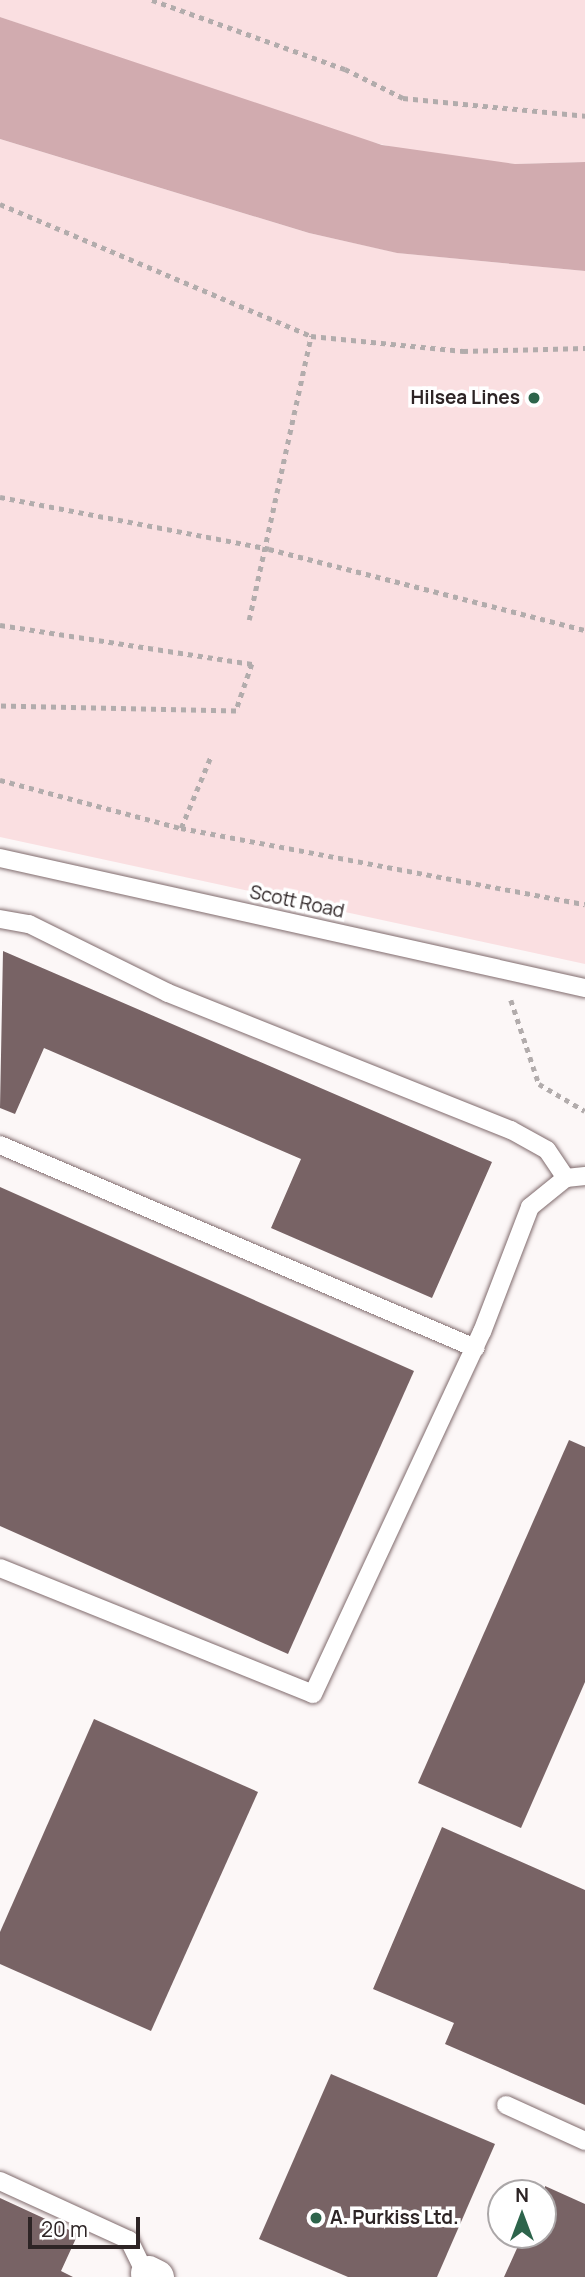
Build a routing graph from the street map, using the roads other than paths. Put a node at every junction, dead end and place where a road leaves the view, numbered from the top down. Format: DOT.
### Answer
graph roads {
  1 [pos="0,858"];
  2 [pos="0,919"];
  3 [pos="585,988"];
  4 [pos="0,1144"];
  5 [pos="585,1176"];
  6 [pos="566,1178"];
  7 [pos="475,1348"];
  8 [pos="0,1568"];
  9 [pos="506,2105"];
  10 [pos="585,2141"];
  11 [pos="0,2181"];
  12 [pos="150,2276"];
  1 -- 3 [label="lane, Scott Road"];
  2 -- 6 [label="lane"];
  4 -- 7 [label="lane"];
  5 -- 6 [label="lane"];
  6 -- 7 [label="lane"];
  7 -- 8 [label="lane"];
  9 -- 10 [label="lane"];
  11 -- 12 [label="lane"];
}
